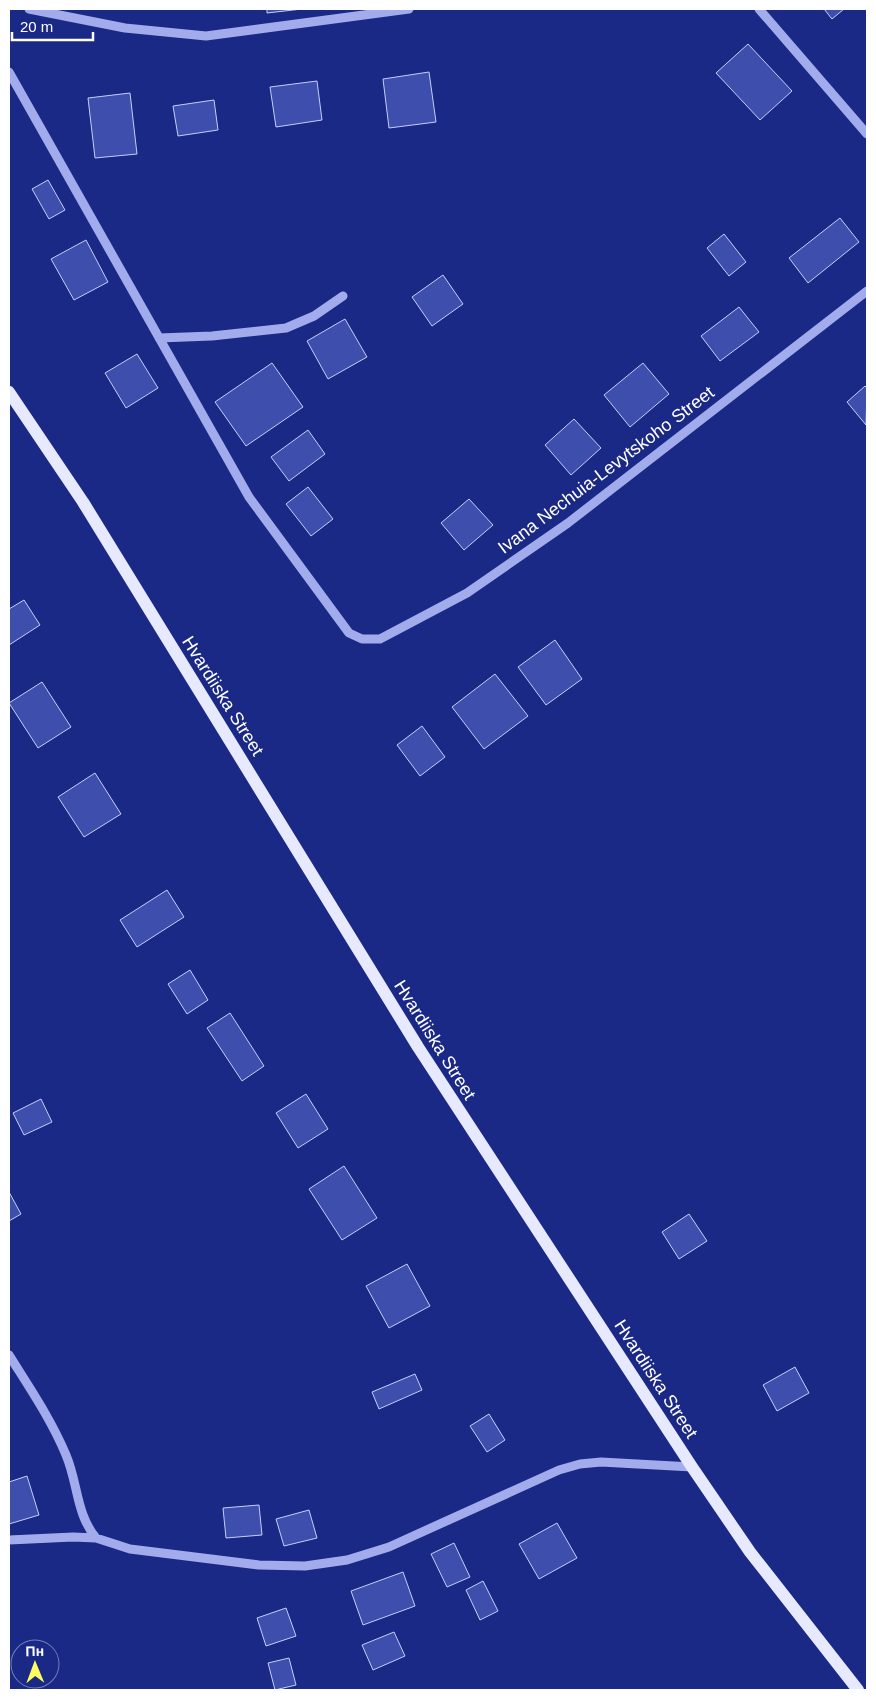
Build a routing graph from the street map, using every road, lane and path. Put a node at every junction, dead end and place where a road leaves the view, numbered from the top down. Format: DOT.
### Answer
graph roads {
  1 [pos="29,9"];
  2 [pos="409,9"];
  3 [pos="759,9"];
  4 [pos="9,72"];
  5 [pos="867,134"];
  6 [pos="867,291"];
  7 [pos="343,296"];
  8 [pos="159,338"];
  9 [pos="9,392"];
  10 [pos="9,1355"];
  11 [pos="692,1467"];
  12 [pos="96,1538"];
  13 [pos="9,1540"];
  14 [pos="858,1690"];
  1 -- 2 [label="street"];
  3 -- 5 [label="street"];
  4 -- 8 [label="street"];
  6 -- 8 [label="street, Ivana Nechuia-Levytskoho Street"];
  7 -- 8 [label="street"];
  9 -- 11 [label="main road, Hvardiiska Street"];
  10 -- 12 [label="street"];
  11 -- 12 [label="street"];
  11 -- 14 [label="main road, Hvardiiska Street"];
  12 -- 13 [label="street"];
}
